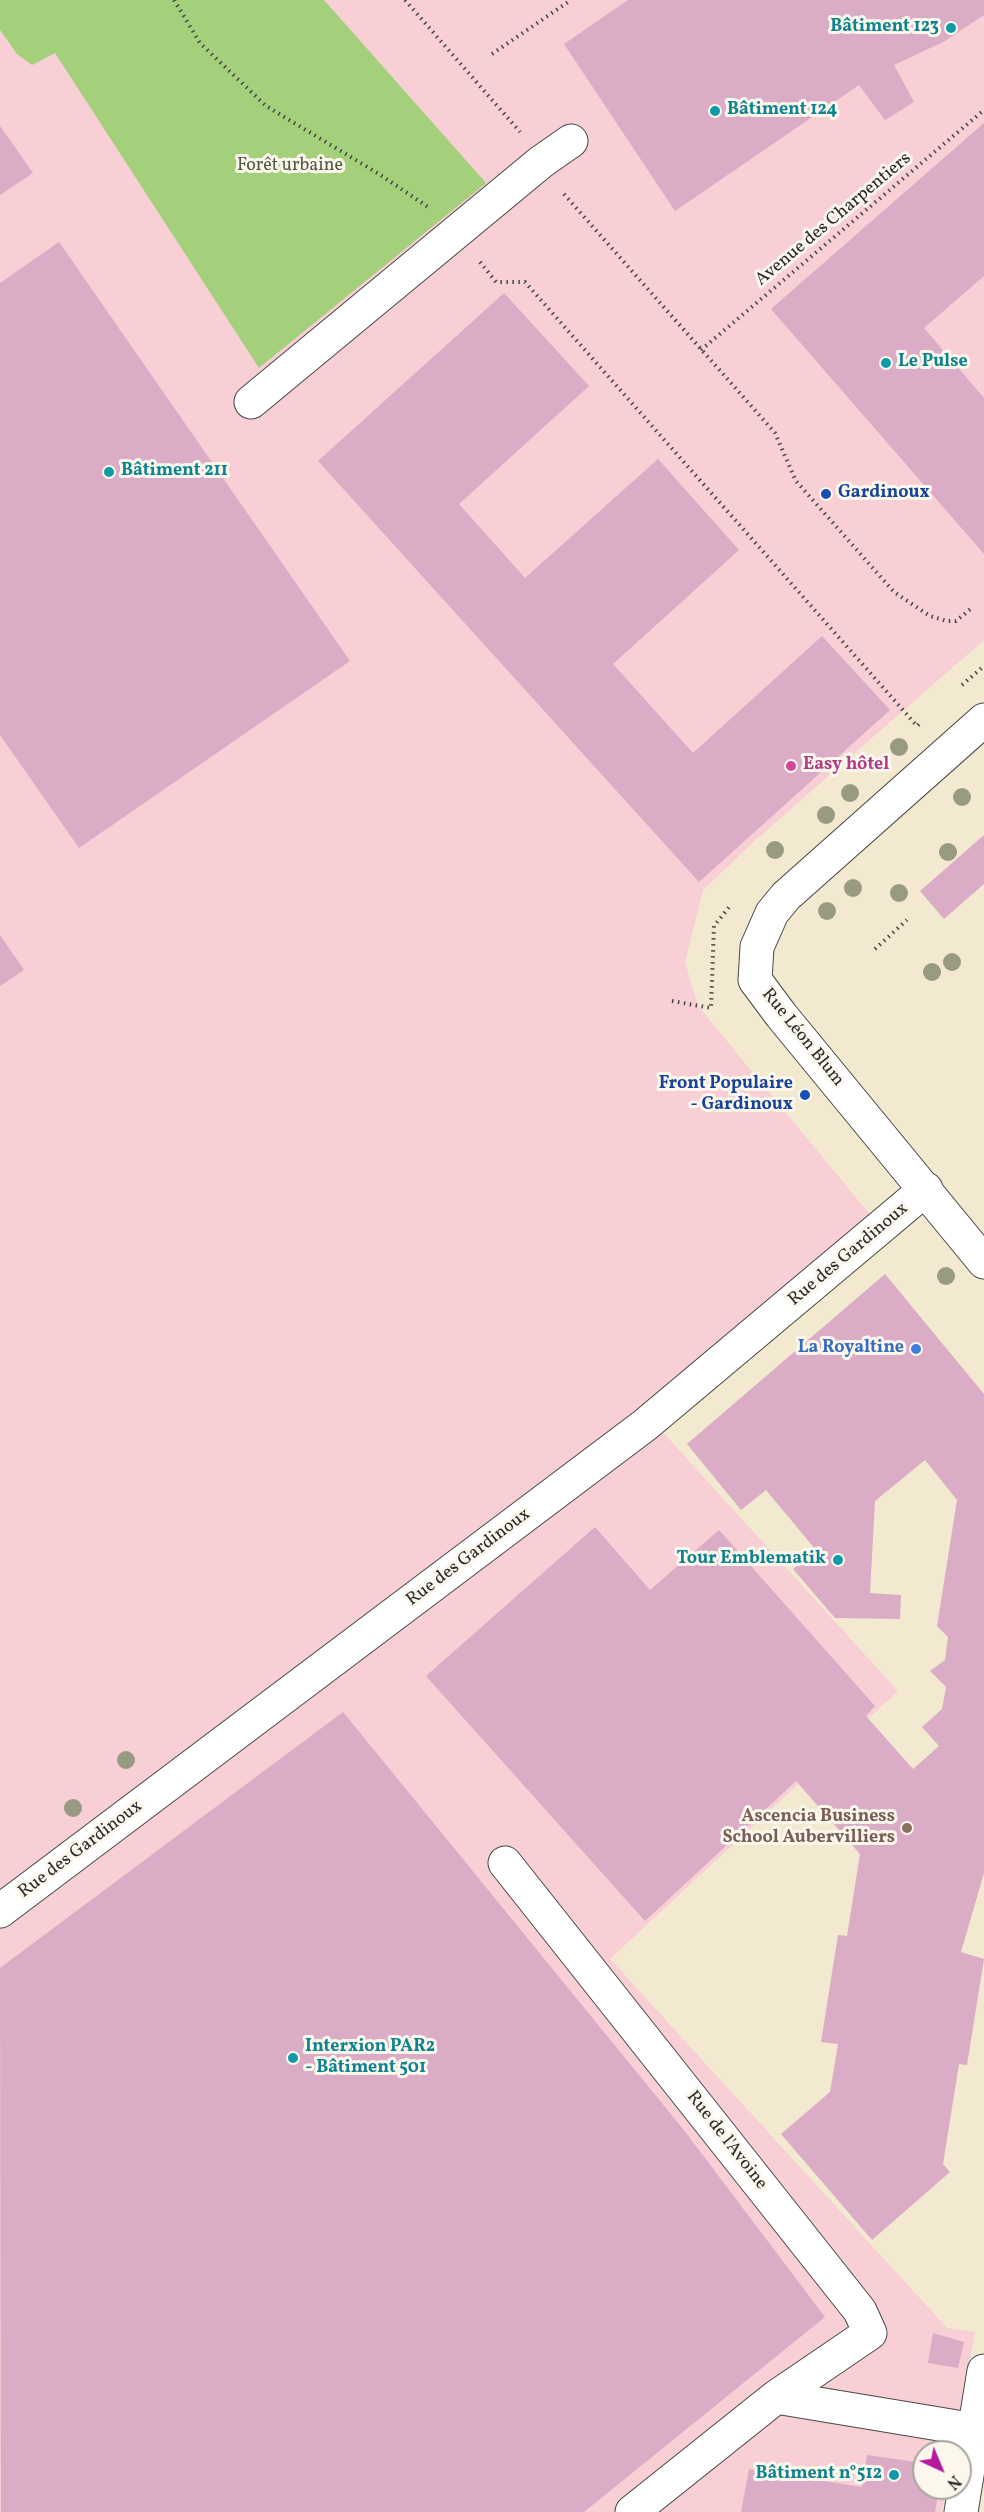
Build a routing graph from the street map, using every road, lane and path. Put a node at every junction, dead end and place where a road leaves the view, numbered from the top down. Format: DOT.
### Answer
graph roads {
  1 [pos="174,0"];
  2 [pos="405,0"];
  3 [pos="571,0"];
  4 [pos="492,54"];
  5 [pos="984,110"];
  6 [pos="525,138"];
  7 [pos="571,141"];
  8 [pos="562,190"];
  9 [pos="457,234"];
  10 [pos="701,351"];
  11 [pos="251,402"];
  12 [pos="973,607"];
  13 [pos="984,666"];
  14 [pos="959,688"];
  15 [pos="925,718"];
  16 [pos="984,720"];
  17 [pos="907,920"];
  18 [pos="875,949"];
  19 [pos="926,1190"];
  20 [pos="984,1262"];
  21 [pos="505,1863"];
  22 [pos="0,1911"];
  23 [pos="984,2371"];
  24 [pos="776,2397"];
  25 [pos="975,2430"];
  26 [pos="632,2512"];
  27 [pos="961,2512"];
  1 -- 9 [label="path"];
  2 -- 6 [label="path"];
  3 -- 4 [label="path"];
  5 -- 10 [label="path, Avenue des Charpentiers"];
  7 -- 9 [label="street"];
  8 -- 10 [label="path"];
  9 -- 11 [label="street"];
  9 -- 15 [label="path"];
  10 -- 12 [label="path"];
  13 -- 14 [label="path"];
  16 -- 19 [label="street, Rue Léon Blum"];
  17 -- 18 [label="path"];
  19 -- 20 [label="street, Rue Léon Blum"];
  19 -- 22 [label="street, Rue des Gardinoux"];
  21 -- 24 [label="street, Rue de l'Avoine"];
  23 -- 25 [label="street"];
  24 -- 25 [label="street"];
  24 -- 26 [label="street"];
  25 -- 27 [label="street"];
}
